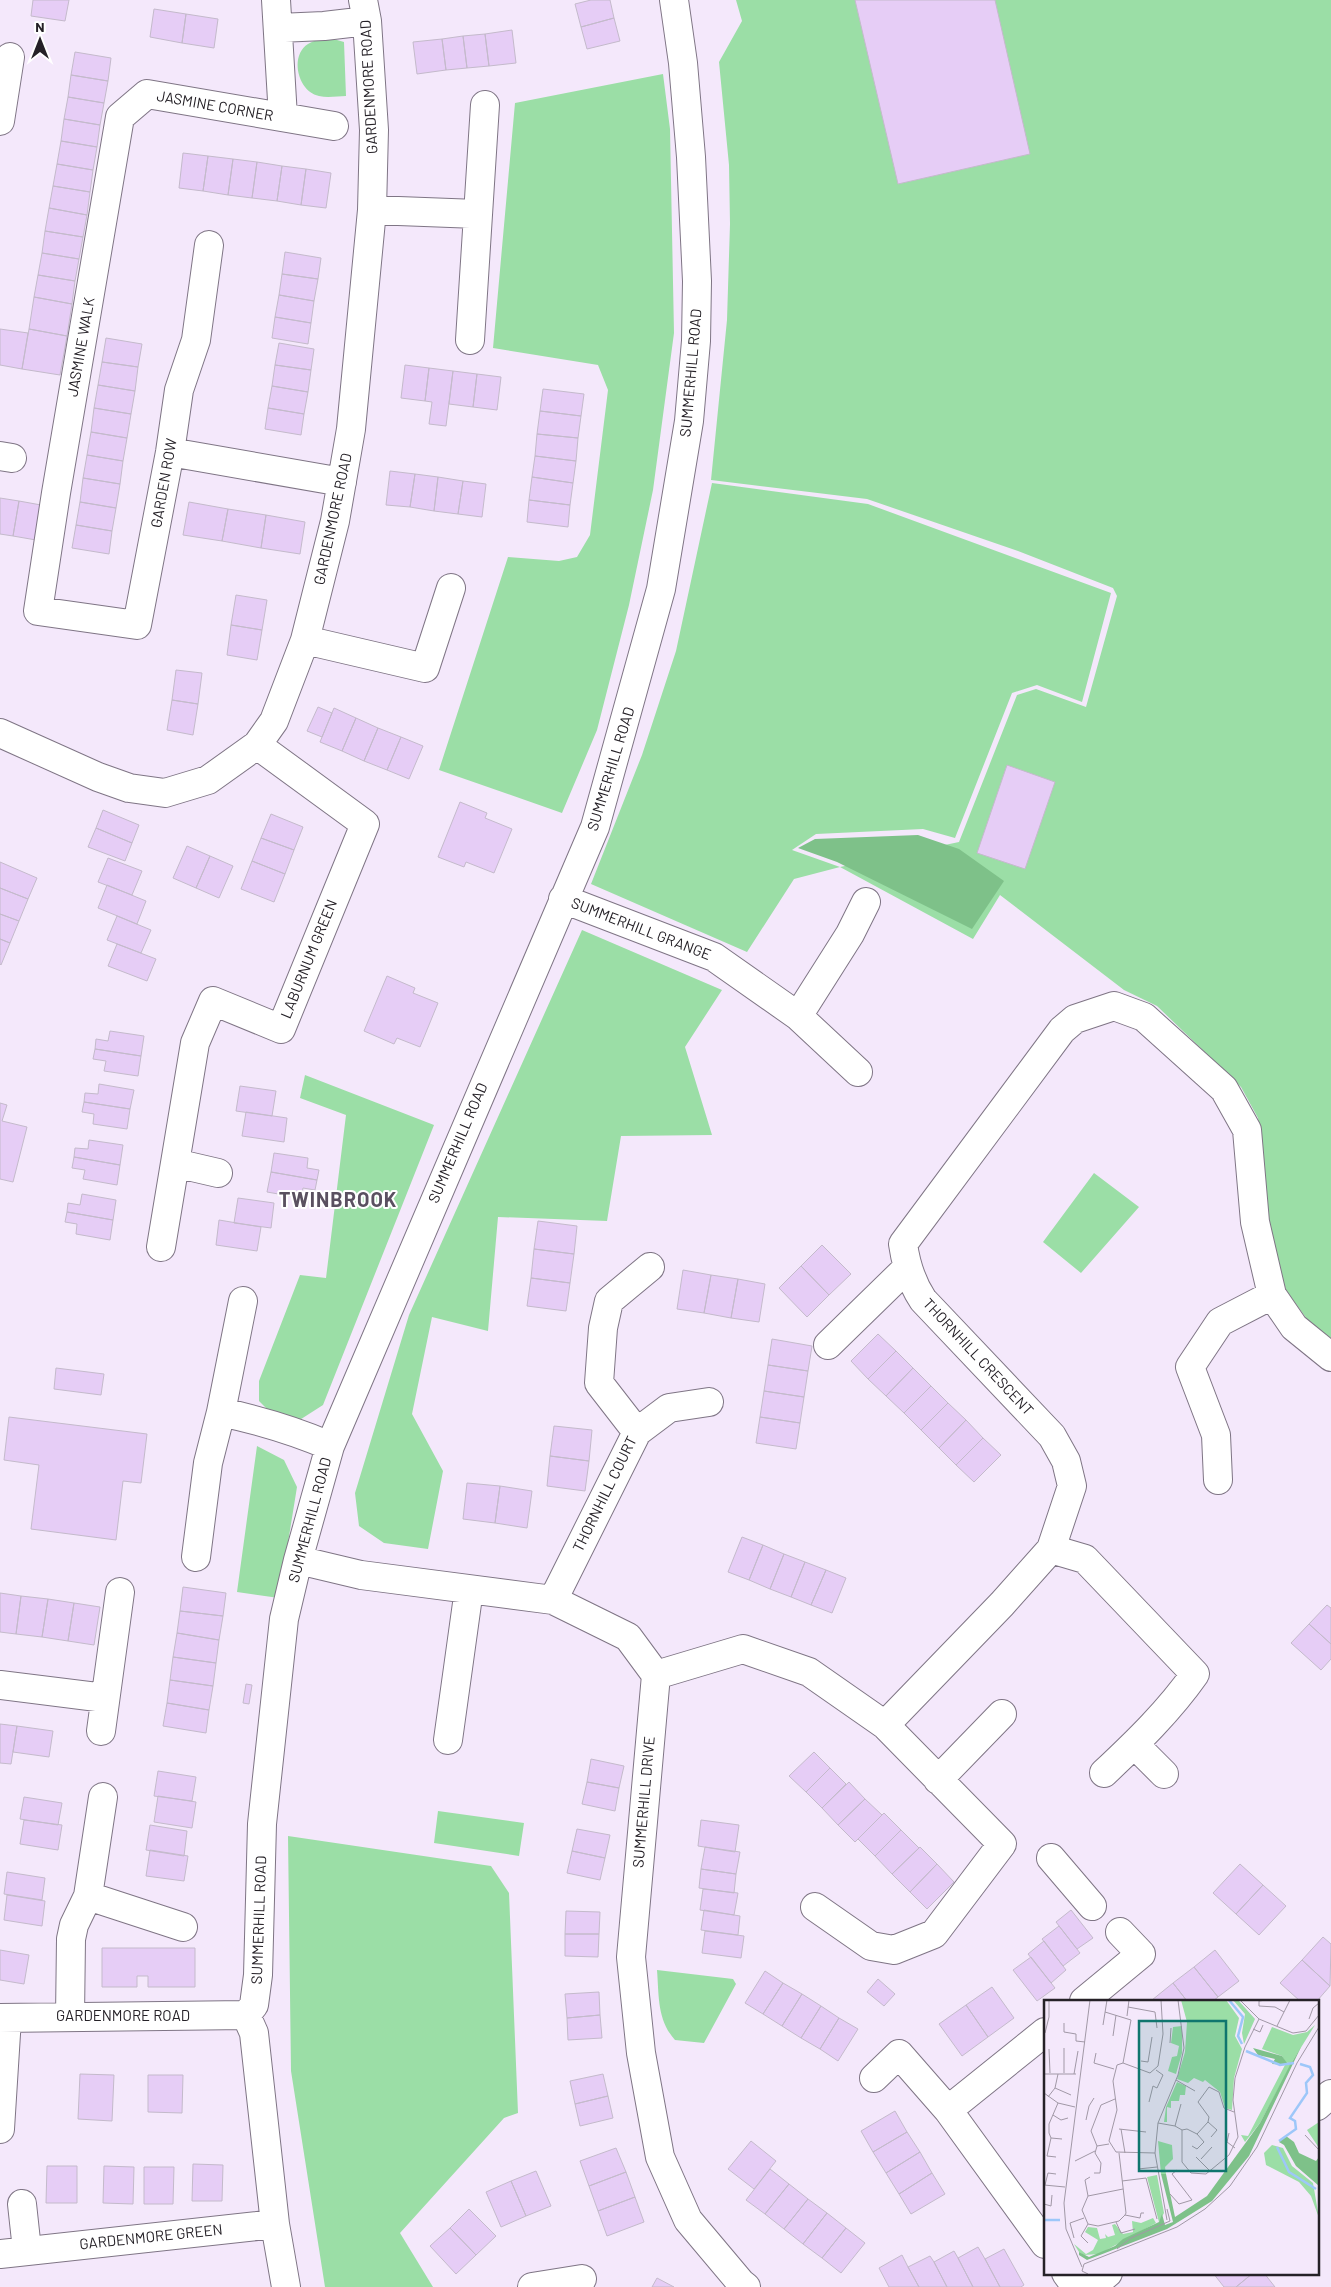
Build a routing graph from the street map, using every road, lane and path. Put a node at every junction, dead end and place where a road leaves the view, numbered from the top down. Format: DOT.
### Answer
graph roads {
  1 [pos="276,0"];
  2 [pos="674,0"];
  3 [pos="365,10"];
  4 [pos="279,28"];
  5 [pos="10,57"];
  6 [pos="146,94"];
  7 [pos="485,105"];
  8 [pos="283,117"];
  9 [pos="0,121"];
  10 [pos="334,126"];
  11 [pos="372,210"];
  12 [pos="477,214"];
  13 [pos="210,245"];
  14 [pos="470,340"];
  15 [pos="170,452"];
  16 [pos="342,482"];
  17 [pos="451,588"];
  18 [pos="38,611"];
  19 [pos="305,640"];
  20 [pos="0,733"];
  21 [pos="257,745"];
  22 [pos="564,899"];
  23 [pos="866,902"];
  24 [pos="798,1016"];
  25 [pos="858,1072"];
  26 [pos="175,1162"];
  27 [pos="218,1173"];
  28 [pos="161,1247"];
  29 [pos="650,1267"];
  30 [pos="907,1268"];
  31 [pos="1272,1295"];
  32 [pos="243,1301"];
  33 [pos="828,1345"];
  34 [pos="1331,1357"];
  35 [pos="710,1402"];
  36 [pos="221,1412"];
  37 [pos="637,1432"];
  38 [pos="330,1446"];
  39 [pos="1218,1480"];
  40 [pos="1051,1548"];
  41 [pos="196,1557"];
  42 [pos="298,1560"];
  43 [pos="469,1589"];
  44 [pos="120,1592"];
  45 [pos="553,1600"];
  46 [pos="656,1674"];
  47 [pos="0,1685"];
  48 [pos="105,1698"];
  49 [pos="1002,1714"];
  50 [pos="885,1725"];
  51 [pos="101,1731"];
  52 [pos="448,1740"];
  53 [pos="1134,1745"];
  54 [pos="1104,1773"];
  55 [pos="1164,1774"];
  56 [pos="938,1780"];
  57 [pos="103,1797"];
  58 [pos="1051,1858"];
  59 [pos="88,1896"];
  60 [pos="1092,1906"];
  61 [pos="815,1907"];
  62 [pos="183,1927"];
  63 [pos="1120,1932"];
  64 [pos="1085,2000"];
  65 [pos="246,2015"];
  66 [pos="70,2017"];
  67 [pos="3,2018"];
  68 [pos="1044,2033"];
  69 [pos="874,2078"];
  70 [pos="1331,2094"];
  71 [pos="1318,2105"];
  72 [pos="948,2110"];
  73 [pos="0,2129"];
  74 [pos="22,2204"];
  75 [pos="275,2224"];
  76 [pos="1044,2243"];
  77 [pos="28,2250"];
  78 [pos="0,2254"];
  79 [pos="1067,2274"];
  80 [pos="1107,2274"];
  81 [pos="582,2279"];
  82 [pos="742,2286"];
  83 [pos="286,2287"];
  84 [pos="532,2287"];
  85 [pos="1076,2287"];
  86 [pos="1091,2287"];
  1 -- 4 [label="street, JASMINE CORNER"];
  2 -- 22 [label="street, SUMMERHILL ROAD"];
  3 -- 4 [label="street"];
  3 -- 11 [label="street, GARDENMORE ROAD"];
  4 -- 8 [label="street, JASMINE CORNER"];
  5 -- 9 [label="street"];
  6 -- 8 [label="street, JASMINE CORNER"];
  6 -- 18 [label="street, JASMINE WALK"];
  7 -- 12 [label="street"];
  8 -- 10 [label="street, JASMINE CORNER"];
  11 -- 12 [label="street"];
  11 -- 16 [label="street, GARDENMORE ROAD"];
  12 -- 14 [label="street"];
  13 -- 15 [label="street, GARDEN ROW"];
  15 -- 16 [label="street"];
  15 -- 18 [label="street, GARDEN ROW"];
  16 -- 19 [label="street, GARDENMORE ROAD"];
  17 -- 19 [label="street"];
  19 -- 21 [label="street, GARDENMORE ROAD"];
  20 -- 21 [label="street, GARDENMORE ROAD"];
  21 -- 26 [label="street, LABURNUM GREEN"];
  22 -- 24 [label="street, SUMMERHILL GRANGE"];
  22 -- 38 [label="street, SUMMERHILL ROAD"];
  23 -- 24 [label="street"];
  24 -- 25 [label="street, SUMMERHILL GRANGE"];
  26 -- 27 [label="street"];
  26 -- 28 [label="street, LABURNUM GREEN"];
  29 -- 37 [label="street, THORNHILL COURT"];
  30 -- 31 [label="street, THORNHILL CRESCENT"];
  30 -- 33 [label="street"];
  30 -- 40 [label="street, THORNHILL CRESCENT"];
  31 -- 34 [label="street, THORNHILL CRESCENT"];
  31 -- 39 [label="street"];
  32 -- 36 [label="street"];
  35 -- 37 [label="street"];
  36 -- 38 [label="street"];
  36 -- 41 [label="street"];
  37 -- 45 [label="street, THORNHILL COURT"];
  38 -- 42 [label="street, SUMMERHILL ROAD"];
  40 -- 50 [label="street, THORNHILL CRESCENT"];
  40 -- 53 [label="street"];
  42 -- 43 [label="street"];
  42 -- 65 [label="street, SUMMERHILL ROAD"];
  43 -- 45 [label="street"];
  43 -- 52 [label="street"];
  44 -- 48 [label="street"];
  45 -- 46 [label="street"];
  46 -- 50 [label="street"];
  46 -- 82 [label="street, SUMMERHILL DRIVE"];
  47 -- 48 [label="street"];
  48 -- 51 [label="street"];
  49 -- 56 [label="street"];
  50 -- 56 [label="street"];
  53 -- 54 [label="street"];
  53 -- 55 [label="street"];
  56 -- 61 [label="street"];
  57 -- 59 [label="street"];
  58 -- 60 [label="street"];
  59 -- 62 [label="street"];
  59 -- 66 [label="street"];
  63 -- 64 [label="street"];
  65 -- 66 [label="street, GARDENMORE ROAD"];
  65 -- 75 [label="street"];
  66 -- 67 [label="street, GARDENMORE ROAD"];
  67 -- 73 [label="street"];
  68 -- 72 [label="street"];
  69 -- 72 [label="street"];
  70 -- 71 [label="street"];
  72 -- 76 [label="street"];
  74 -- 77 [label="street"];
  75 -- 77 [label="street, GARDENMORE GREEN"];
  75 -- 83 [label="street"];
  77 -- 78 [label="street, GARDENMORE GREEN"];
  79 -- 85 [label="street"];
  80 -- 86 [label="street"];
  81 -- 84 [label="street"];
}
